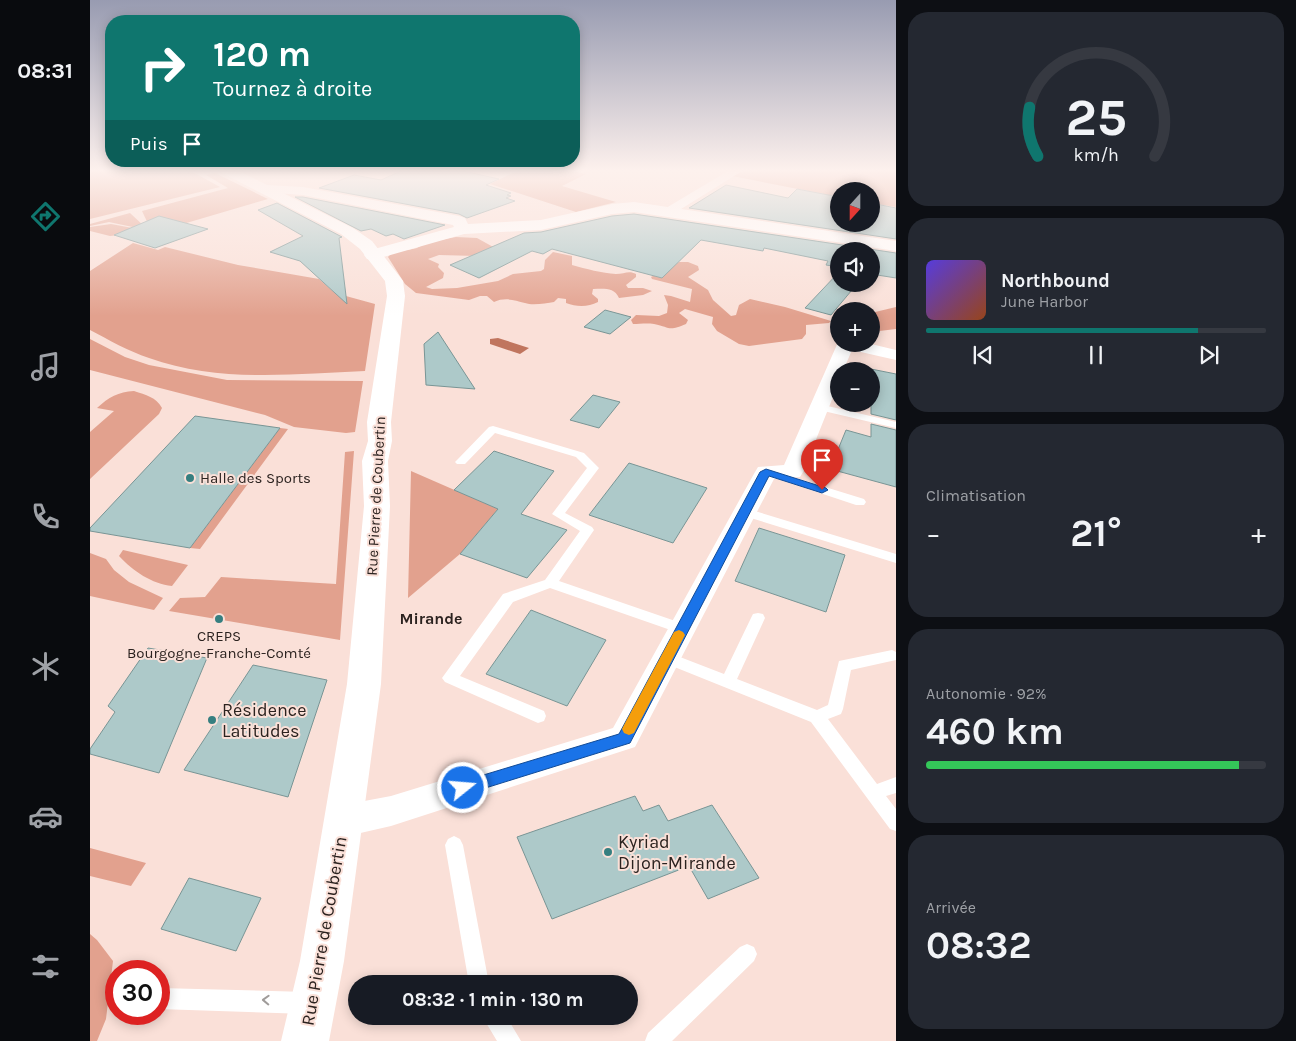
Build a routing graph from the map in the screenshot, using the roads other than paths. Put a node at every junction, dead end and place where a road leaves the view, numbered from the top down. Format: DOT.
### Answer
graph roads {
  1 [pos="325,220"];
  2 [pos="452,220"];
  3 [pos="565,220"];
  4 [pos="724,220"];
  5 [pos="463,228"];
  6 [pos="896,246"];
  7 [pos="374,254"];
  8 [pos="880,351"];
  9 [pos="842,352"];
  10 [pos="896,355"];
  11 [pos="818,407"];
  12 [pos="896,425"];
  13 [pos="462,462"];
  14 [pos="766,472"];
  15 [pos="860,502"];
  16 [pos="744,512"];
  17 [pos="896,559"];
  18 [pos="550,583"];
  19 [pos="758,618"];
  20 [pos="682,629"];
  21 [pos="892,656"];
  22 [pos="667,658"];
  23 [pos="728,682"];
  24 [pos="538,716"];
  25 [pos="817,717"];
  26 [pos="896,785"];
  27 [pos="873,792"];
  28 [pos="343,821"];
  29 [pos="896,823"];
  30 [pos="454,845"];
  31 [pos="748,954"];
  32 [pos="477,975"];
  33 [pos="170,998"];
  34 [pos="310,1022"];
  35 [pos="499,1025"];
  36 [pos="510,1041"];
  37 [pos="656,1041"];
  1 -- 7 [label="main road, Rue Pierre de Coubertin"];
  2 -- 5 [label="main road"];
  3 -- 5 [label="main road"];
  4 -- 6 [label="main road"];
  5 -- 7 [label="main road"];
  7 -- 28 [label="main road, Rue Pierre de Coubertin"];
  8 -- 10 [label="street"];
  9 -- 11 [label="street"];
  11 -- 12 [label="lane"];
  11 -- 14 [label="street"];
  13 -- 18 [label="lane"];
  14 -- 15 [label="lane"];
  14 -- 16 [label="street, Rue Pierre de Coubertin"];
  16 -- 17 [label="lane"];
  16 -- 20 [label="street, Rue Pierre de Coubertin"];
  18 -- 20 [label="lane"];
  18 -- 24 [label="lane"];
  19 -- 23 [label="lane"];
  20 -- 22 [label="street, Rue Pierre de Coubertin"];
  21 -- 25 [label="lane"];
  22 -- 23 [label="lane"];
  22 -- 28 [label="street, Rue Pierre de Coubertin"];
  23 -- 25 [label="lane"];
  25 -- 27 [label="lane"];
  26 -- 27 [label="lane"];
  27 -- 29 [label="lane"];
  28 -- 34 [label="main road, Rue Pierre de Coubertin"];
  30 -- 32 [label="lane"];
  31 -- 37 [label="lane"];
  34 -- 33 [label="lane, one-way"];
  35 -- 36 [label="lane"];
}
